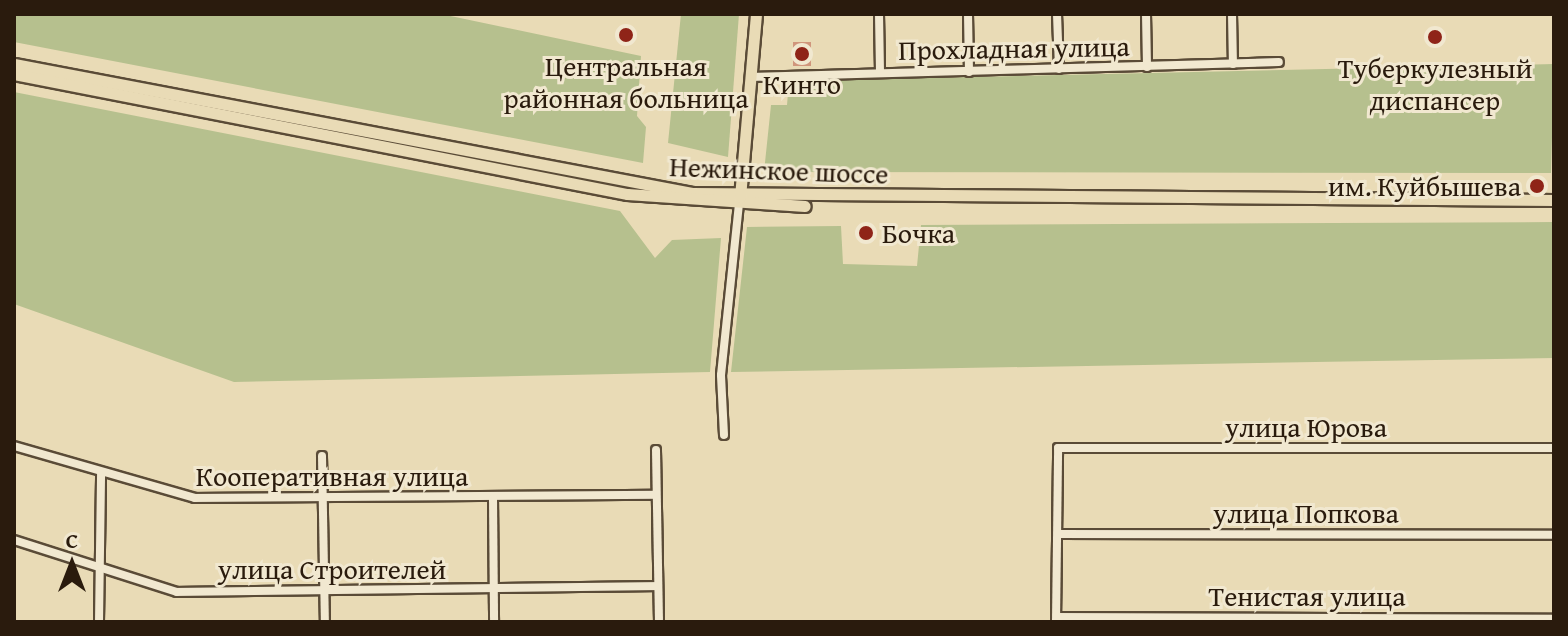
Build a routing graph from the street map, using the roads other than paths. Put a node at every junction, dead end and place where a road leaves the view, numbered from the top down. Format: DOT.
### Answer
graph roads {
  1 [pos="756,14"];
  2 [pos="879,14"];
  3 [pos="968,14"];
  4 [pos="1057,14"];
  5 [pos="1146,14"];
  6 [pos="1232,14"];
  7 [pos="1279,62"];
  8 [pos="14,64"];
  9 [pos="1233,64"];
  10 [pos="1147,67"];
  11 [pos="1059,69"];
  12 [pos="880,72"];
  13 [pos="969,72"];
  14 [pos="14,74"];
  15 [pos="750,77"];
  16 [pos="1554,200"];
  17 [pos="739,201"];
  18 [pos="1554,206"];
  19 [pos="724,435"];
  20 [pos="14,446"];
  21 [pos="1554,448"];
  22 [pos="656,450"];
  23 [pos="322,456"];
  24 [pos="101,473"];
  25 [pos="656,495"];
  26 [pos="493,499"];
  27 [pos="323,502"];
  28 [pos="1059,534"];
  29 [pos="1554,535"];
  30 [pos="14,540"];
  31 [pos="98,570"];
  32 [pos="658,586"];
  33 [pos="494,590"];
  34 [pos="325,592"];
  35 [pos="1554,619"];
  36 [pos="1057,620"];
  37 [pos="1256,620"];
  38 [pos="1424,620"];
  39 [pos="99,622"];
  40 [pos="325,622"];
  41 [pos="494,622"];
  42 [pos="659,622"];
  1 -- 15 [label="main road"];
  2 -- 12 [label="street"];
  3 -- 13 [label="street"];
  4 -- 11 [label="street"];
  5 -- 10 [label="street"];
  6 -- 9 [label="street"];
  7 -- 9 [label="street, Прохладная улица"];
  8 -- 17 [label="main road, Нежинское шоссе"];
  9 -- 10 [label="street, Прохладная улица"];
  10 -- 11 [label="street, Прохладная улица"];
  11 -- 13 [label="street, Прохладная улица"];
  12 -- 13 [label="street, Прохладная улица"];
  12 -- 15 [label="street, Прохладная улица"];
  14 -- 17 [label="main road, Нежинское шоссе"];
  15 -- 17 [label="main road"];
  16 -- 17 [label="main road, Нежинское шоссе"];
  17 -- 18 [label="main road, Нежинское шоссе"];
  17 -- 19 [label="street"];
  20 -- 24 [label="street, Кооперативная улица"];
  21 -- 28 [label="street, улица Юрова"];
  22 -- 25 [label="street"];
  23 -- 27 [label="street"];
  24 -- 27 [label="street, Кооперативная улица"];
  24 -- 31 [label="street"];
  25 -- 26 [label="street, Кооперативная улица"];
  25 -- 32 [label="street"];
  26 -- 27 [label="street, Кооперативная улица"];
  26 -- 33 [label="street"];
  27 -- 34 [label="street"];
  28 -- 29 [label="street, улица Попкова"];
  28 -- 36 [label="street"];
  30 -- 31 [label="street, улица Строителей"];
  31 -- 34 [label="street, улица Строителей"];
  31 -- 39 [label="street"];
  32 -- 33 [label="street, улица Строителей"];
  32 -- 42 [label="street"];
  33 -- 34 [label="street, улица Строителей"];
  33 -- 41 [label="street"];
  34 -- 40 [label="street"];
  35 -- 38 [label="street, Тенистая улица"];
  36 -- 37 [label="street, Тенистая улица"];
  37 -- 38 [label="street, Тенистая улица"];
}
